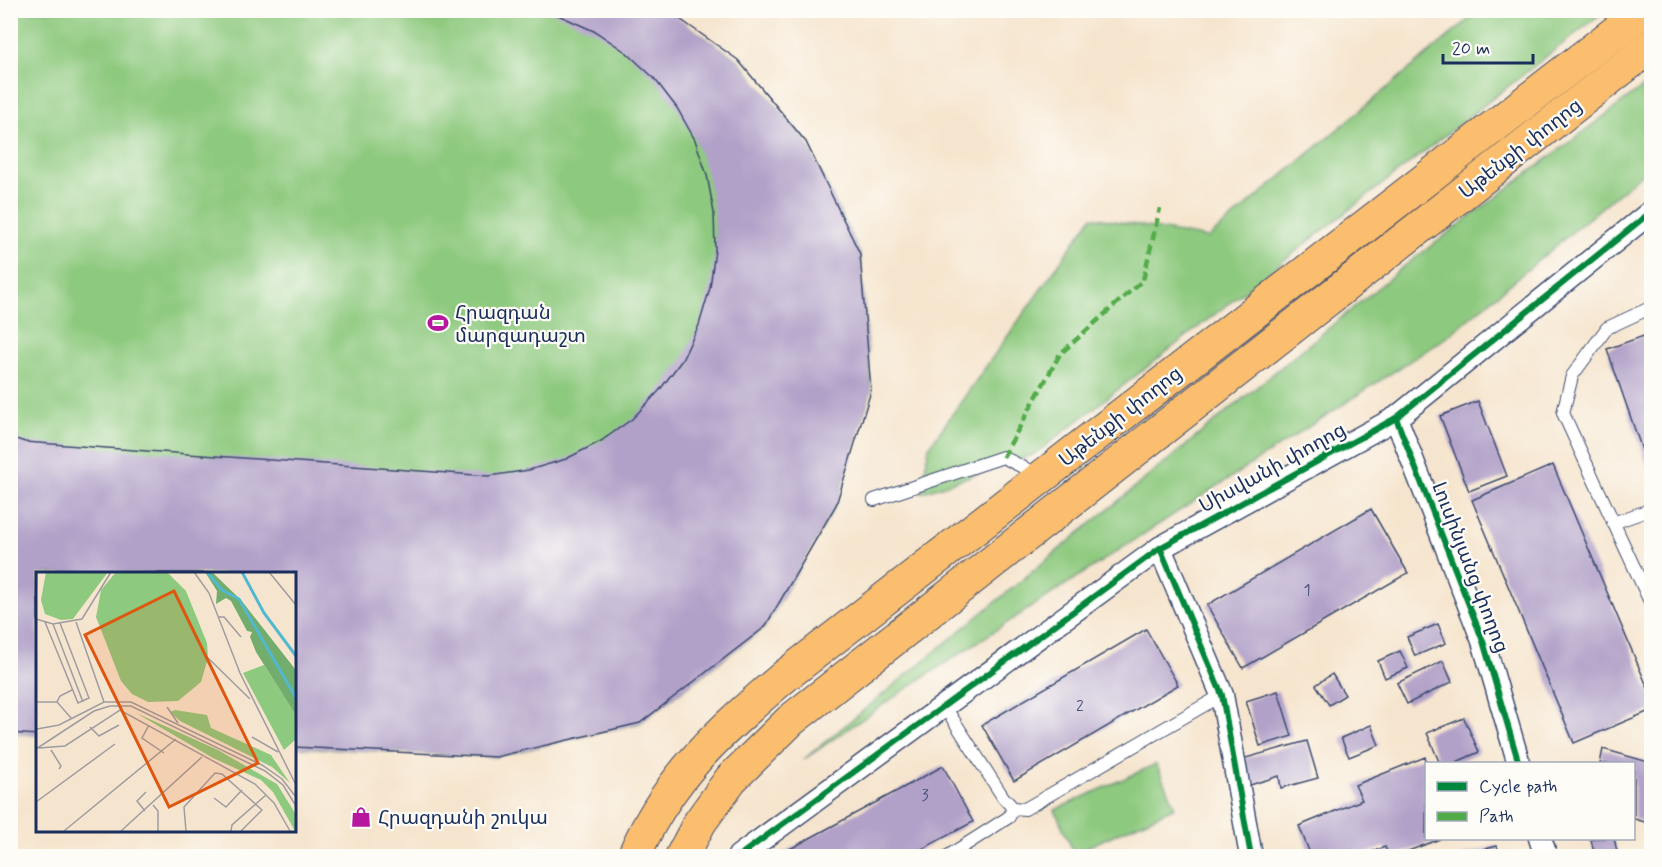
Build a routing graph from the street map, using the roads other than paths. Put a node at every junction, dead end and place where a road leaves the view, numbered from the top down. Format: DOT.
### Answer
graph roads {
  1 [pos="1644,10"];
  2 [pos="1652,45"];
  3 [pos="1652,211"];
  4 [pos="1652,307"];
  5 [pos="1396,418"];
  6 [pos="1042,477"];
  7 [pos="874,500"];
  8 [pos="1652,509"];
  9 [pos="1613,523"];
  10 [pos="1160,548"];
  11 [pos="1652,606"];
  12 [pos="1222,695"];
  13 [pos="945,707"];
  14 [pos="1518,762"];
  15 [pos="1013,808"];
  16 [pos="1541,840"];
  17 [pos="634,856"];
  18 [pos="682,856"];
  19 [pos="739,856"];
  20 [pos="948,856"];
  21 [pos="1251,856"];
  22 [pos="1546,856"];
  1 -- 6 [label="main road, Աթենքի փողոց"];
  2 -- 18 [label="main road, Աթենքի փողոց"];
  3 -- 5 [label="street, Սիսվանի փողոց"];
  4 -- 9 [label="lane"];
  5 -- 10 [label="street, Սիսվանի փողոց"];
  5 -- 14 [label="street, Լուսինյանց փողոց"];
  6 -- 7 [label="lane"];
  6 -- 17 [label="main road, Աթենքի փողոց"];
  8 -- 9 [label="lane"];
  9 -- 11 [label="lane"];
  10 -- 12 [label="street"];
  10 -- 13 [label="street, Սիսվանի փողոց"];
  12 -- 15 [label="lane"];
  12 -- 21 [label="street"];
  13 -- 15 [label="lane"];
  13 -- 19 [label="street, Սիսվանի փողոց"];
  15 -- 20 [label="lane"];
  16 -- 22 [label="street"];
}
